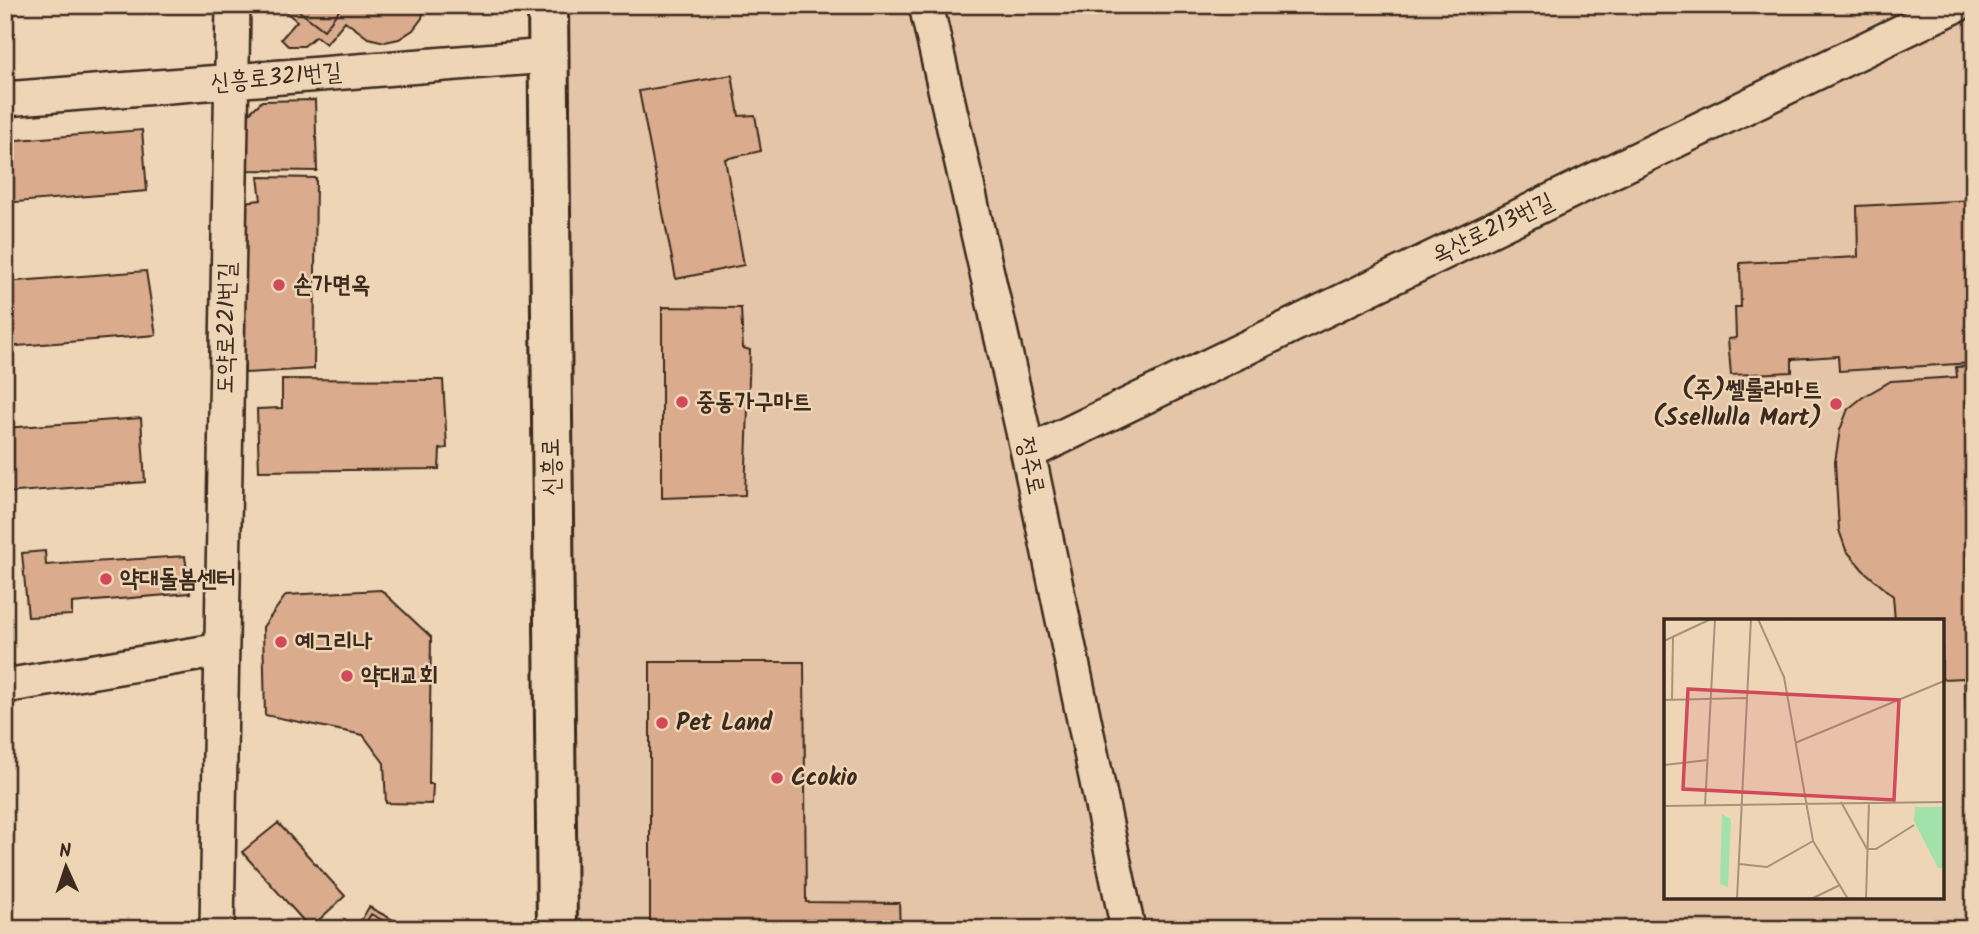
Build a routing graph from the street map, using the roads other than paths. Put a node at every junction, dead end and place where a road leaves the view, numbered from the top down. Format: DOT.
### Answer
graph roads {
  1 [pos="233,5"];
  2 [pos="548,5"];
  3 [pos="926,5"];
  4 [pos="1957,5"];
  5 [pos="547,56"];
  6 [pos="231,81"];
  7 [pos="5,99"];
  8 [pos="1028,453"];
  9 [pos="221,650"];
  10 [pos="5,685"];
  11 [pos="217,929"];
  12 [pos="556,929"];
  13 [pos="1128,929"];
  1 -- 6 [label="street, 도약로221번길"];
  2 -- 5 [label="street, 신흥로"];
  3 -- 8 [label="street, 정주로"];
  4 -- 8 [label="street, 옥산로213번길"];
  5 -- 6 [label="street, 신흥로321번길"];
  5 -- 12 [label="street, 신흥로"];
  6 -- 7 [label="street, 신흥로321번길"];
  6 -- 9 [label="street, 도약로221번길"];
  8 -- 13 [label="street, 정주로"];
  9 -- 10 [label="street"];
  9 -- 11 [label="street, 도약로221번길"];
}
